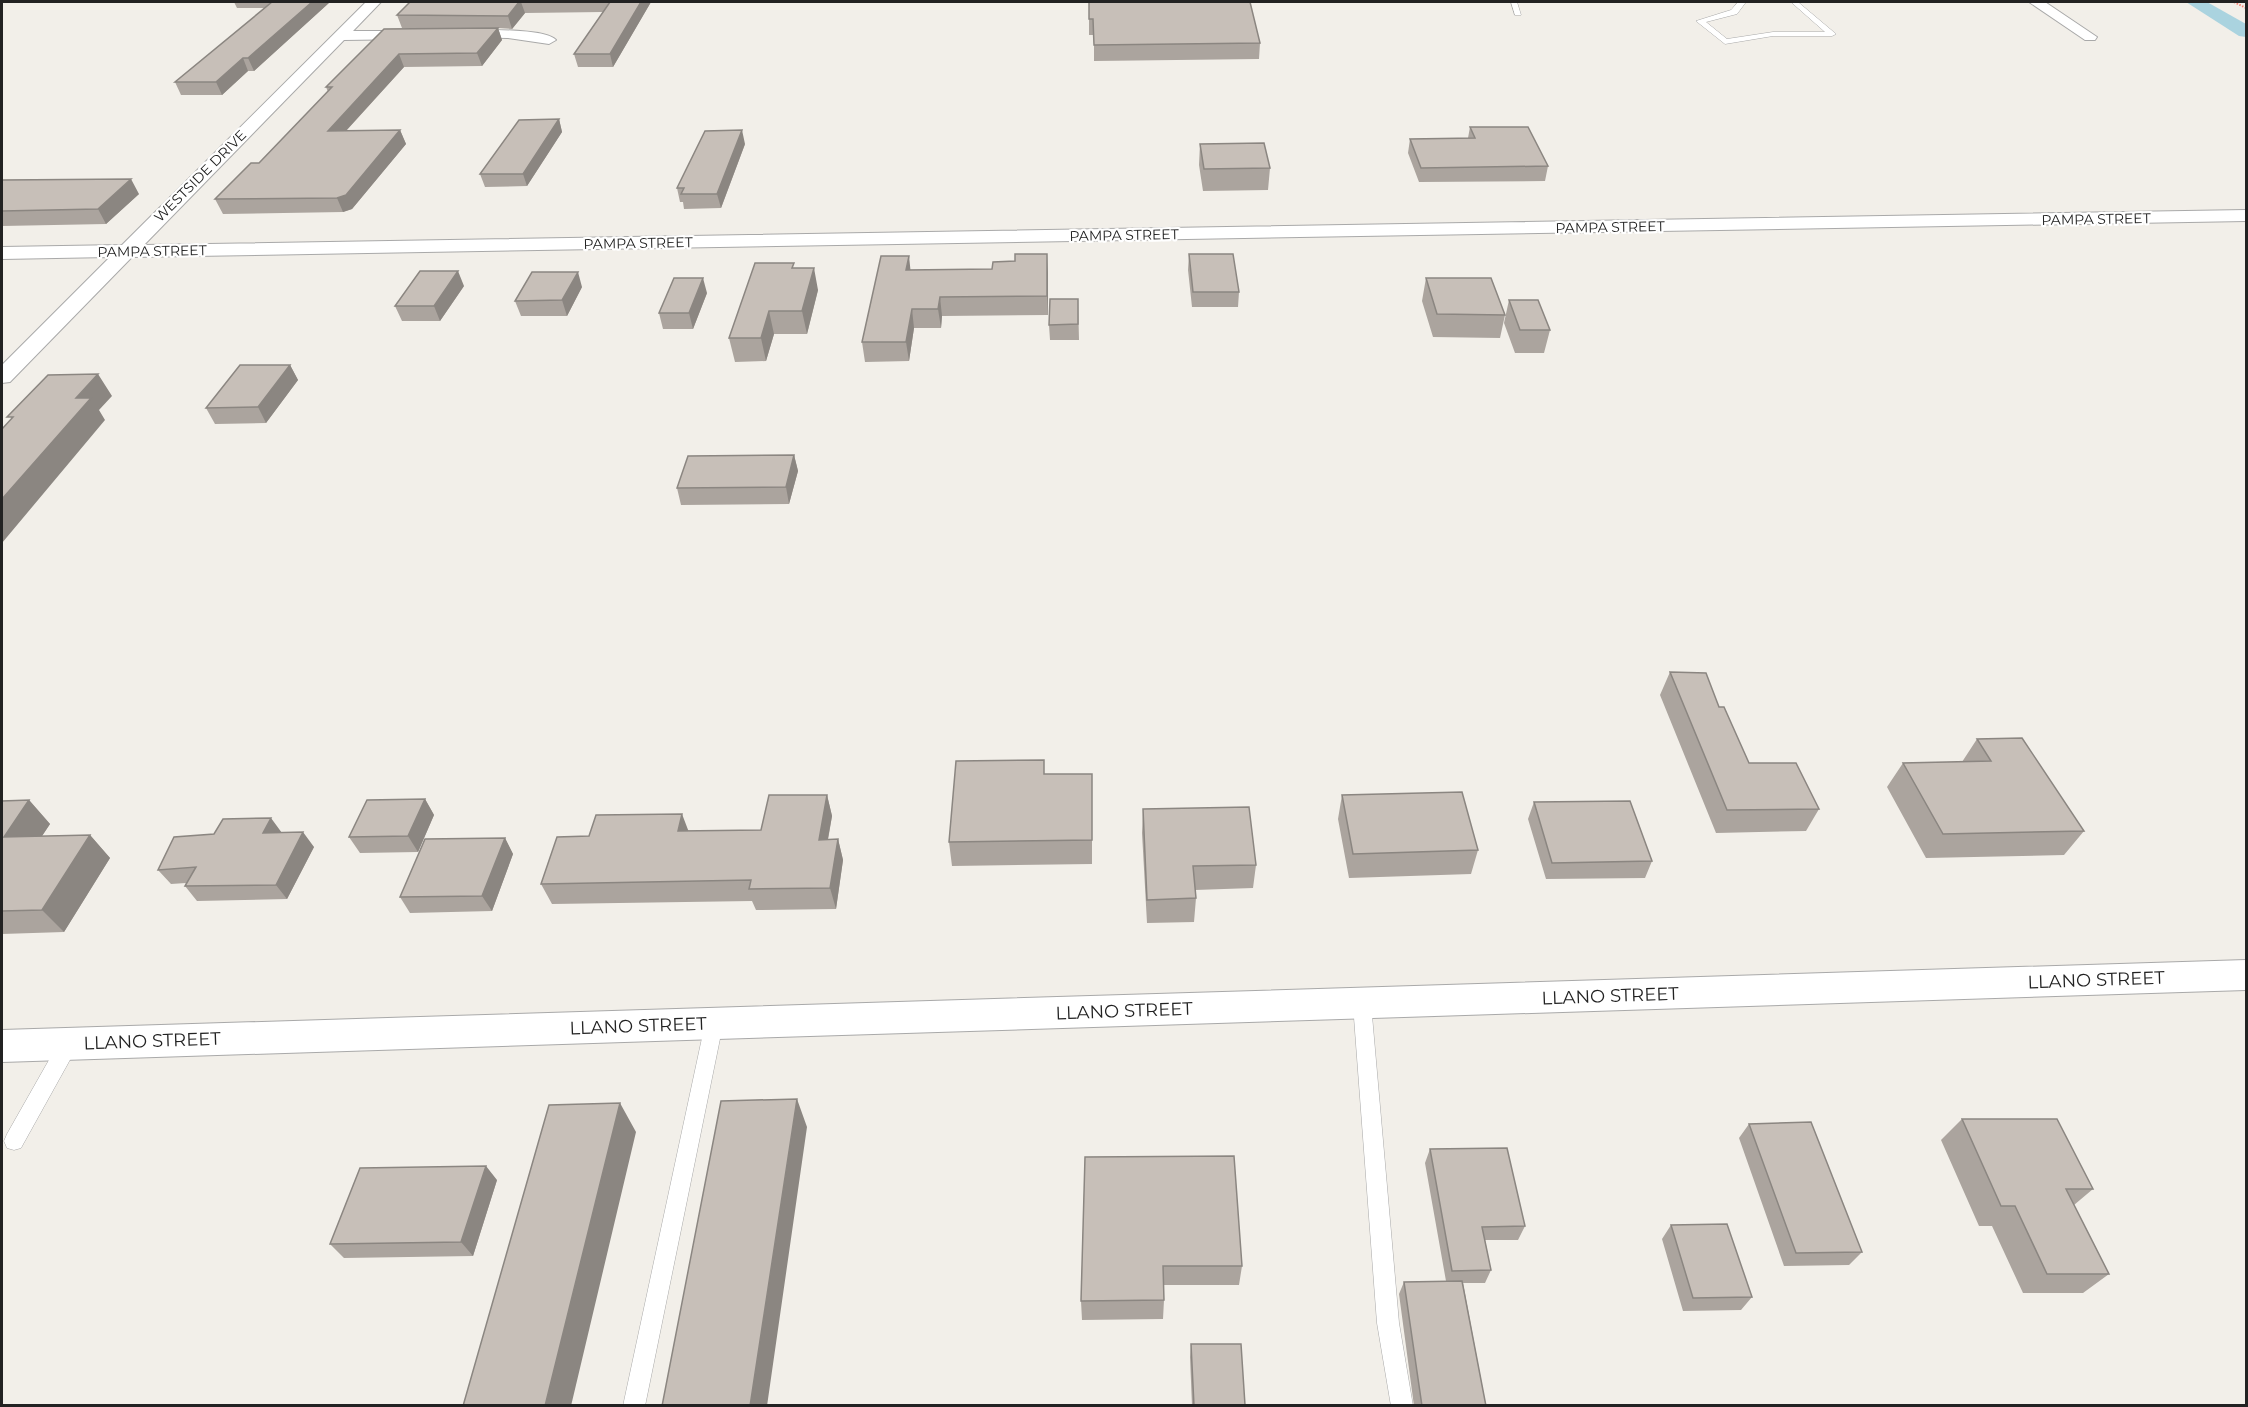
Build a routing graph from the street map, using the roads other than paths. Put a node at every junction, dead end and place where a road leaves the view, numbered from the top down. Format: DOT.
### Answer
graph roads {
  1 [pos="374,2"];
  2 [pos="1514,2"];
  3 [pos="1742,2"];
  4 [pos="1794,2"];
  5 [pos="2036,2"];
  6 [pos="1518,13"];
  7 [pos="430,35"];
  8 [pos="452,35"];
  9 [pos="340,36"];
  10 [pos="2090,37"];
  11 [pos="549,40"];
  12 [pos="2247,216"];
  13 [pos="126,251"];
  14 [pos="2,253"];
  15 [pos="2,377"];
  16 [pos="2247,975"];
  17 [pos="1362,1004"];
  18 [pos="714,1024"];
  19 [pos="69,1043"];
  20 [pos="2,1046"];
  21 [pos="14,1141"];
  22 [pos="634,1406"];
  23 [pos="1402,1406"];
  1 -- 9 [label="street, WESTSIDE DRIVE"];
  2 -- 6 [label="lane"];
  3 -- 4 [label="lane"];
  5 -- 10 [label="street"];
  7 -- 9 [label="street"];
  8 -- 11 [label="street"];
  9 -- 13 [label="street, WESTSIDE DRIVE"];
  12 -- 13 [label="street, PAMPA STREET"];
  13 -- 14 [label="street, PAMPA STREET"];
  13 -- 15 [label="street, WESTSIDE DRIVE"];
  16 -- 17 [label="street, LLANO STREET"];
  17 -- 18 [label="street, LLANO STREET"];
  17 -- 23 [label="lane"];
  18 -- 19 [label="street, LLANO STREET"];
  18 -- 22 [label="lane"];
  19 -- 20 [label="street, LLANO STREET"];
  19 -- 21 [label="lane"];
}
